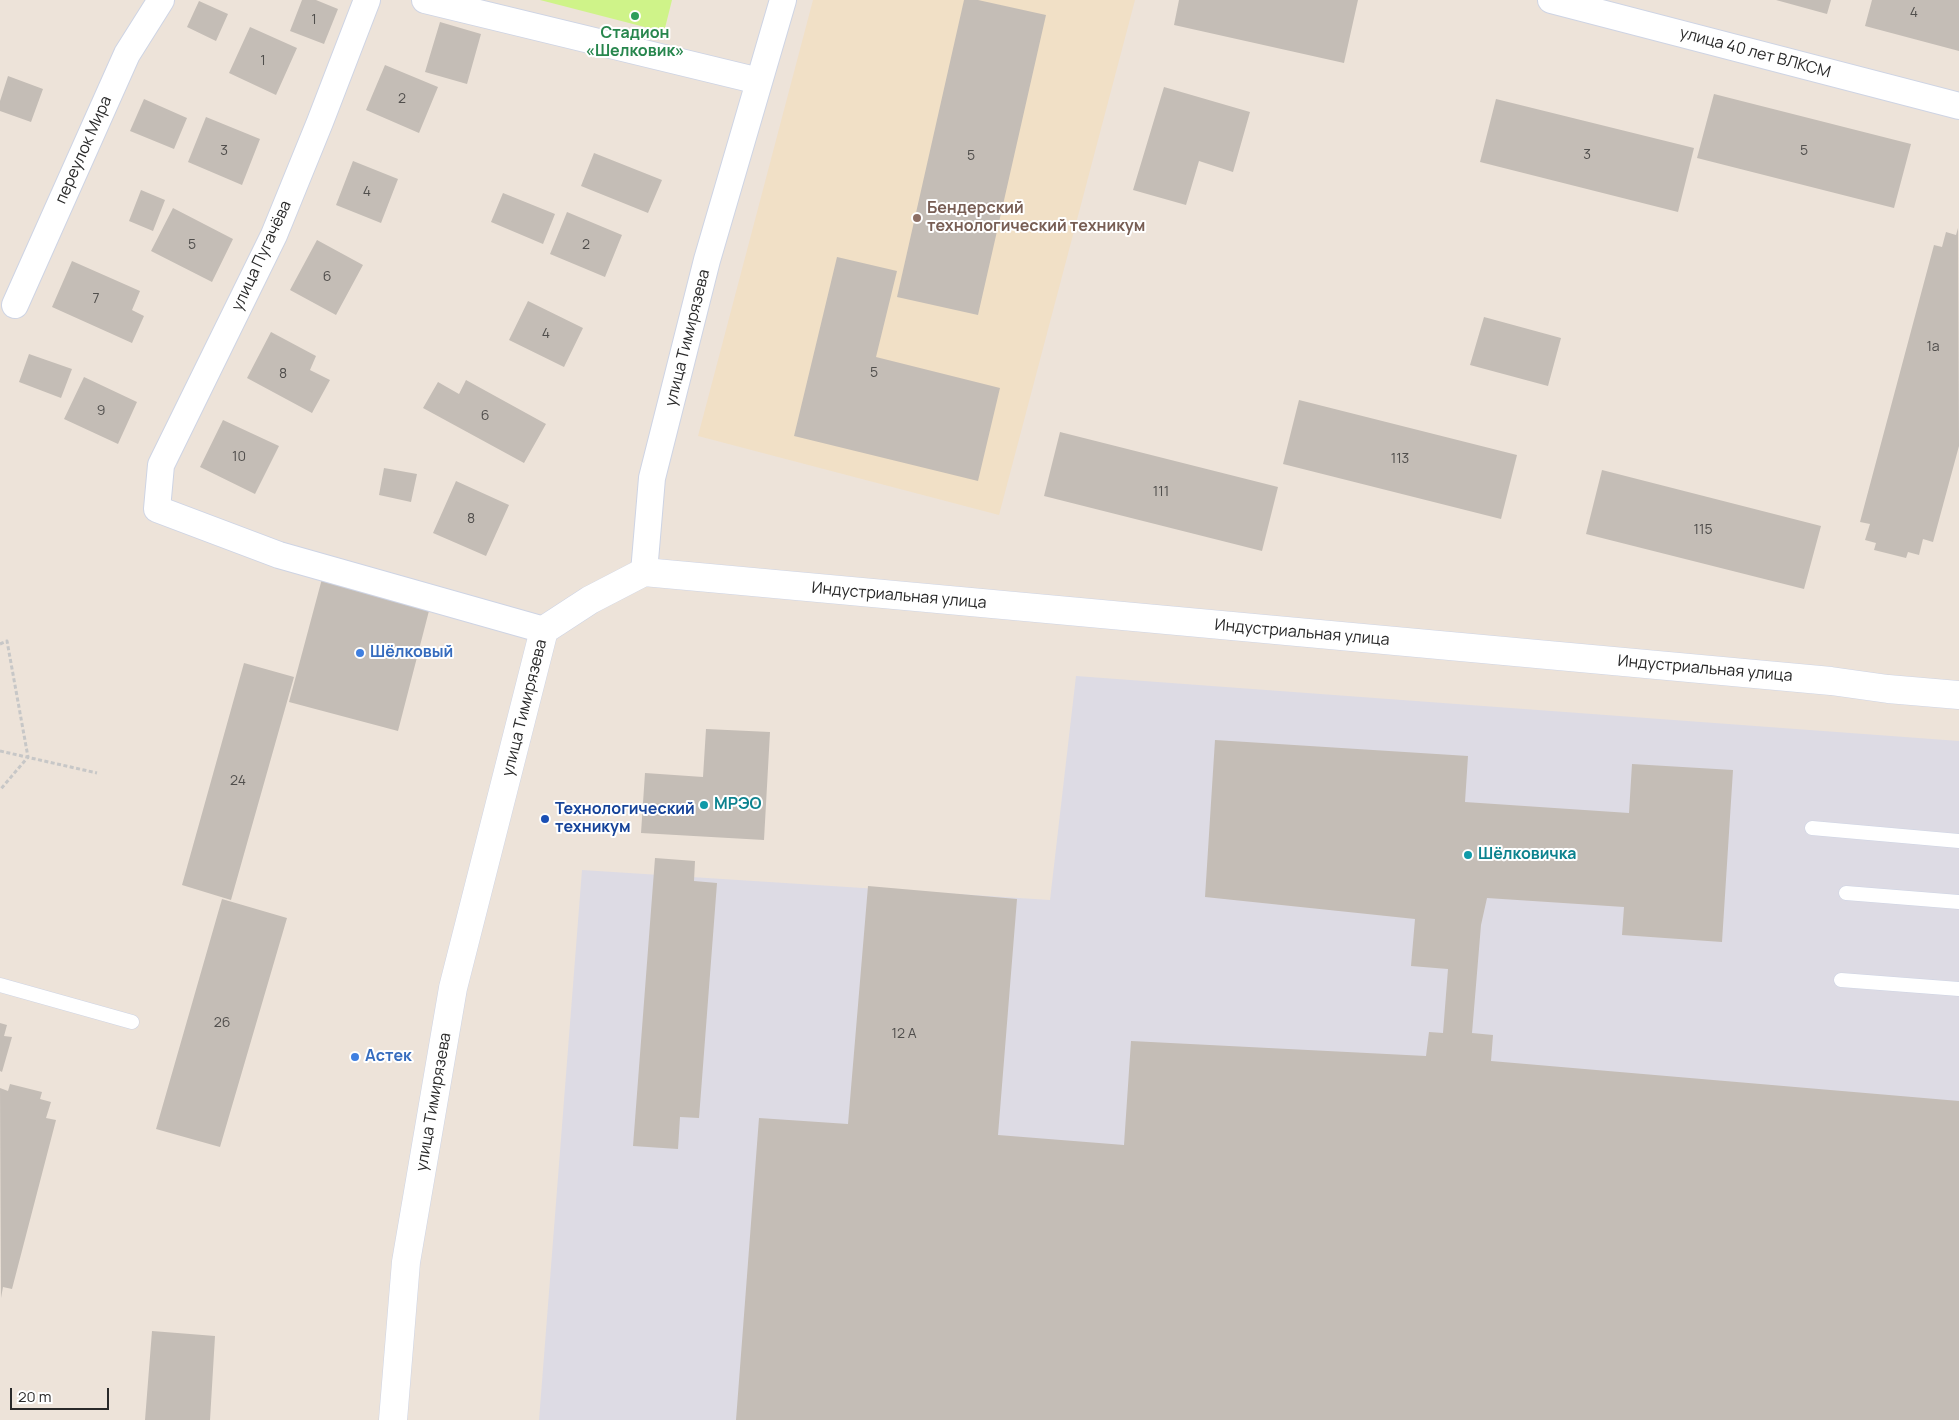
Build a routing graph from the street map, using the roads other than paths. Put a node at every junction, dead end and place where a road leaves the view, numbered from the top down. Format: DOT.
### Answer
graph roads {
  1 [pos="161,0"];
  2 [pos="367,0"];
  3 [pos="425,0"];
  4 [pos="782,0"];
  5 [pos="1551,0"];
  6 [pos="759,81"];
  7 [pos="1959,106"];
  8 [pos="15,305"];
  9 [pos="644,572"];
  10 [pos="544,630"];
  11 [pos="1959,695"];
  12 [pos="1812,828"];
  13 [pos="1959,841"];
  14 [pos="1846,893"];
  15 [pos="1959,902"];
  16 [pos="1842,980"];
  17 [pos="0,985"];
  18 [pos="1959,989"];
  19 [pos="132,1022"];
  20 [pos="393,1420"];
  1 -- 8 [label="street, переулок Мира"];
  2 -- 10 [label="street, улица Пугачёва"];
  3 -- 6 [label="street"];
  4 -- 6 [label="street, улица Тимирязева"];
  5 -- 7 [label="street, улица 40 лет ВЛКСМ"];
  6 -- 9 [label="street, улица Тимирязева"];
  9 -- 10 [label="street, улица Тимирязева"];
  9 -- 11 [label="street, Индустриальная улица"];
  10 -- 20 [label="street, улица Тимирязева"];
  12 -- 13 [label="lane"];
  14 -- 15 [label="lane"];
  16 -- 18 [label="lane"];
  17 -- 19 [label="lane"];
}
